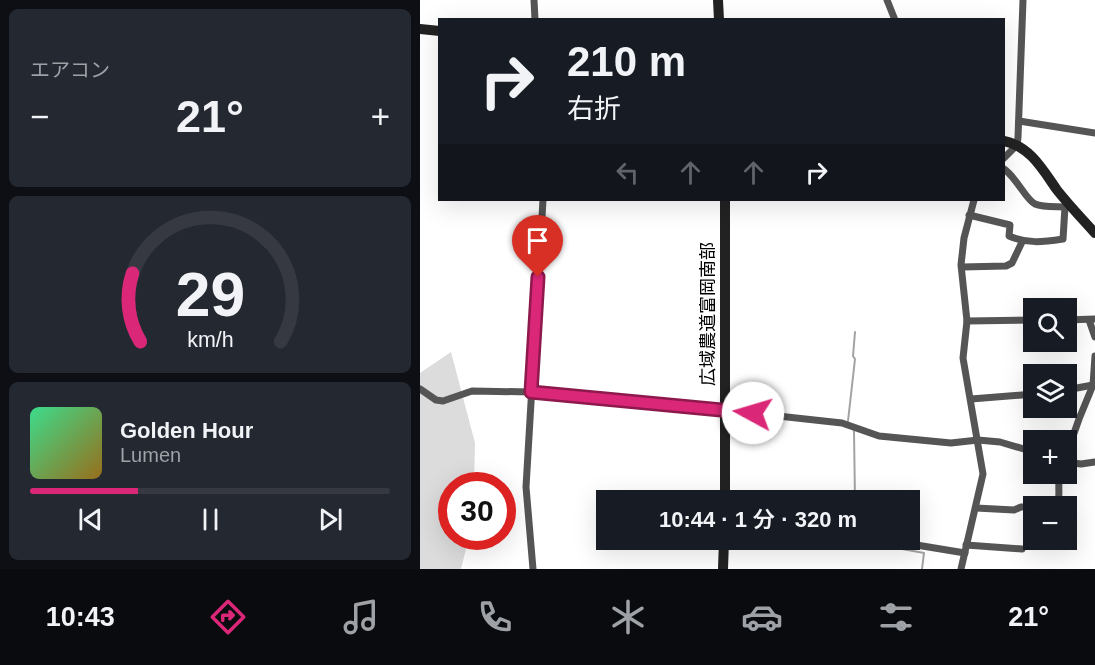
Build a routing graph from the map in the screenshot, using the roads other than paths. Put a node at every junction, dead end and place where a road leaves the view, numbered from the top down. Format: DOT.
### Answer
graph roads {
  1 [pos="534,0"];
  2 [pos="718,0"];
  3 [pos="887,0"];
  4 [pos="1023,0"];
  5 [pos="535,18"];
  6 [pos="719,18"];
  7 [pos="894,18"];
  8 [pos="420,29"];
  9 [pos="438,31"];
  10 [pos="1019,121"];
  11 [pos="1095,133"];
  12 [pos="1005,141"];
  13 [pos="1017,145"];
  14 [pos="1005,157"];
  15 [pos="1005,170"];
  16 [pos="543,201"];
  17 [pos="725,201"];
  18 [pos="974,201"];
  19 [pos="1068,207"];
  20 [pos="969,215"];
  21 [pos="1095,233"];
  22 [pos="1022,242"];
  23 [pos="962,267"];
  24 [pos="1023,320"];
  25 [pos="1092,320"];
  26 [pos="967,321"];
  27 [pos="1095,337"];
  28 [pos="1095,356"];
  29 [pos="1093,385"];
  30 [pos="420,388"];
  31 [pos="1077,388"];
  32 [pos="531,392"];
  33 [pos="1023,395"];
  34 [pos="970,399"];
  35 [pos="724,410"];
  36 [pos="1075,430"];
  37 [pos="978,441"];
  38 [pos="1023,449"];
  39 [pos="1095,462"];
  40 [pos="1077,463"];
  41 [pos="725,490"];
  42 [pos="1023,507"];
  43 [pos="976,508"];
  44 [pos="920,544"];
  45 [pos="966,549"];
  46 [pos="1022,549"];
  47 [pos="724,550"];
  48 [pos="532,569"];
  49 [pos="723,569"];
  50 [pos="961,569"];
  1 -- 5 [label="street"];
  2 -- 6 [label="street"];
  3 -- 7 [label="street"];
  4 -- 10 [label="street"];
  8 -- 9 [label="street"];
  10 -- 11 [label="street"];
  10 -- 13 [label="street"];
  12 -- 13 [label="street"];
  13 -- 14 [label="street"];
  13 -- 19 [label="street"];
  15 -- 19 [label="street"];
  16 -- 32 [label="street"];
  17 -- 35 [label="street, 広域農道富岡南部"];
  18 -- 20 [label="street"];
  19 -- 21 [label="street"];
  19 -- 22 [label="street"];
  20 -- 22 [label="street"];
  20 -- 23 [label="street"];
  22 -- 23 [label="street"];
  23 -- 26 [label="street"];
  24 -- 26 [label="street"];
  25 -- 27 [label="street"];
  26 -- 34 [label="street"];
  28 -- 29 [label="street"];
  29 -- 31 [label="street"];
  29 -- 36 [label="street"];
  30 -- 32 [label="street"];
  32 -- 35 [label="street"];
  32 -- 48 [label="street"];
  33 -- 34 [label="street"];
  34 -- 37 [label="street"];
  35 -- 37 [label="street"];
  35 -- 41 [label="street, 広域農道富岡南部"];
  37 -- 38 [label="street"];
  37 -- 43 [label="street"];
  39 -- 40 [label="street"];
  42 -- 43 [label="street"];
  43 -- 45 [label="street"];
  44 -- 45 [label="street"];
  45 -- 46 [label="street"];
  45 -- 50 [label="street"];
  47 -- 49 [label="street"];
}
